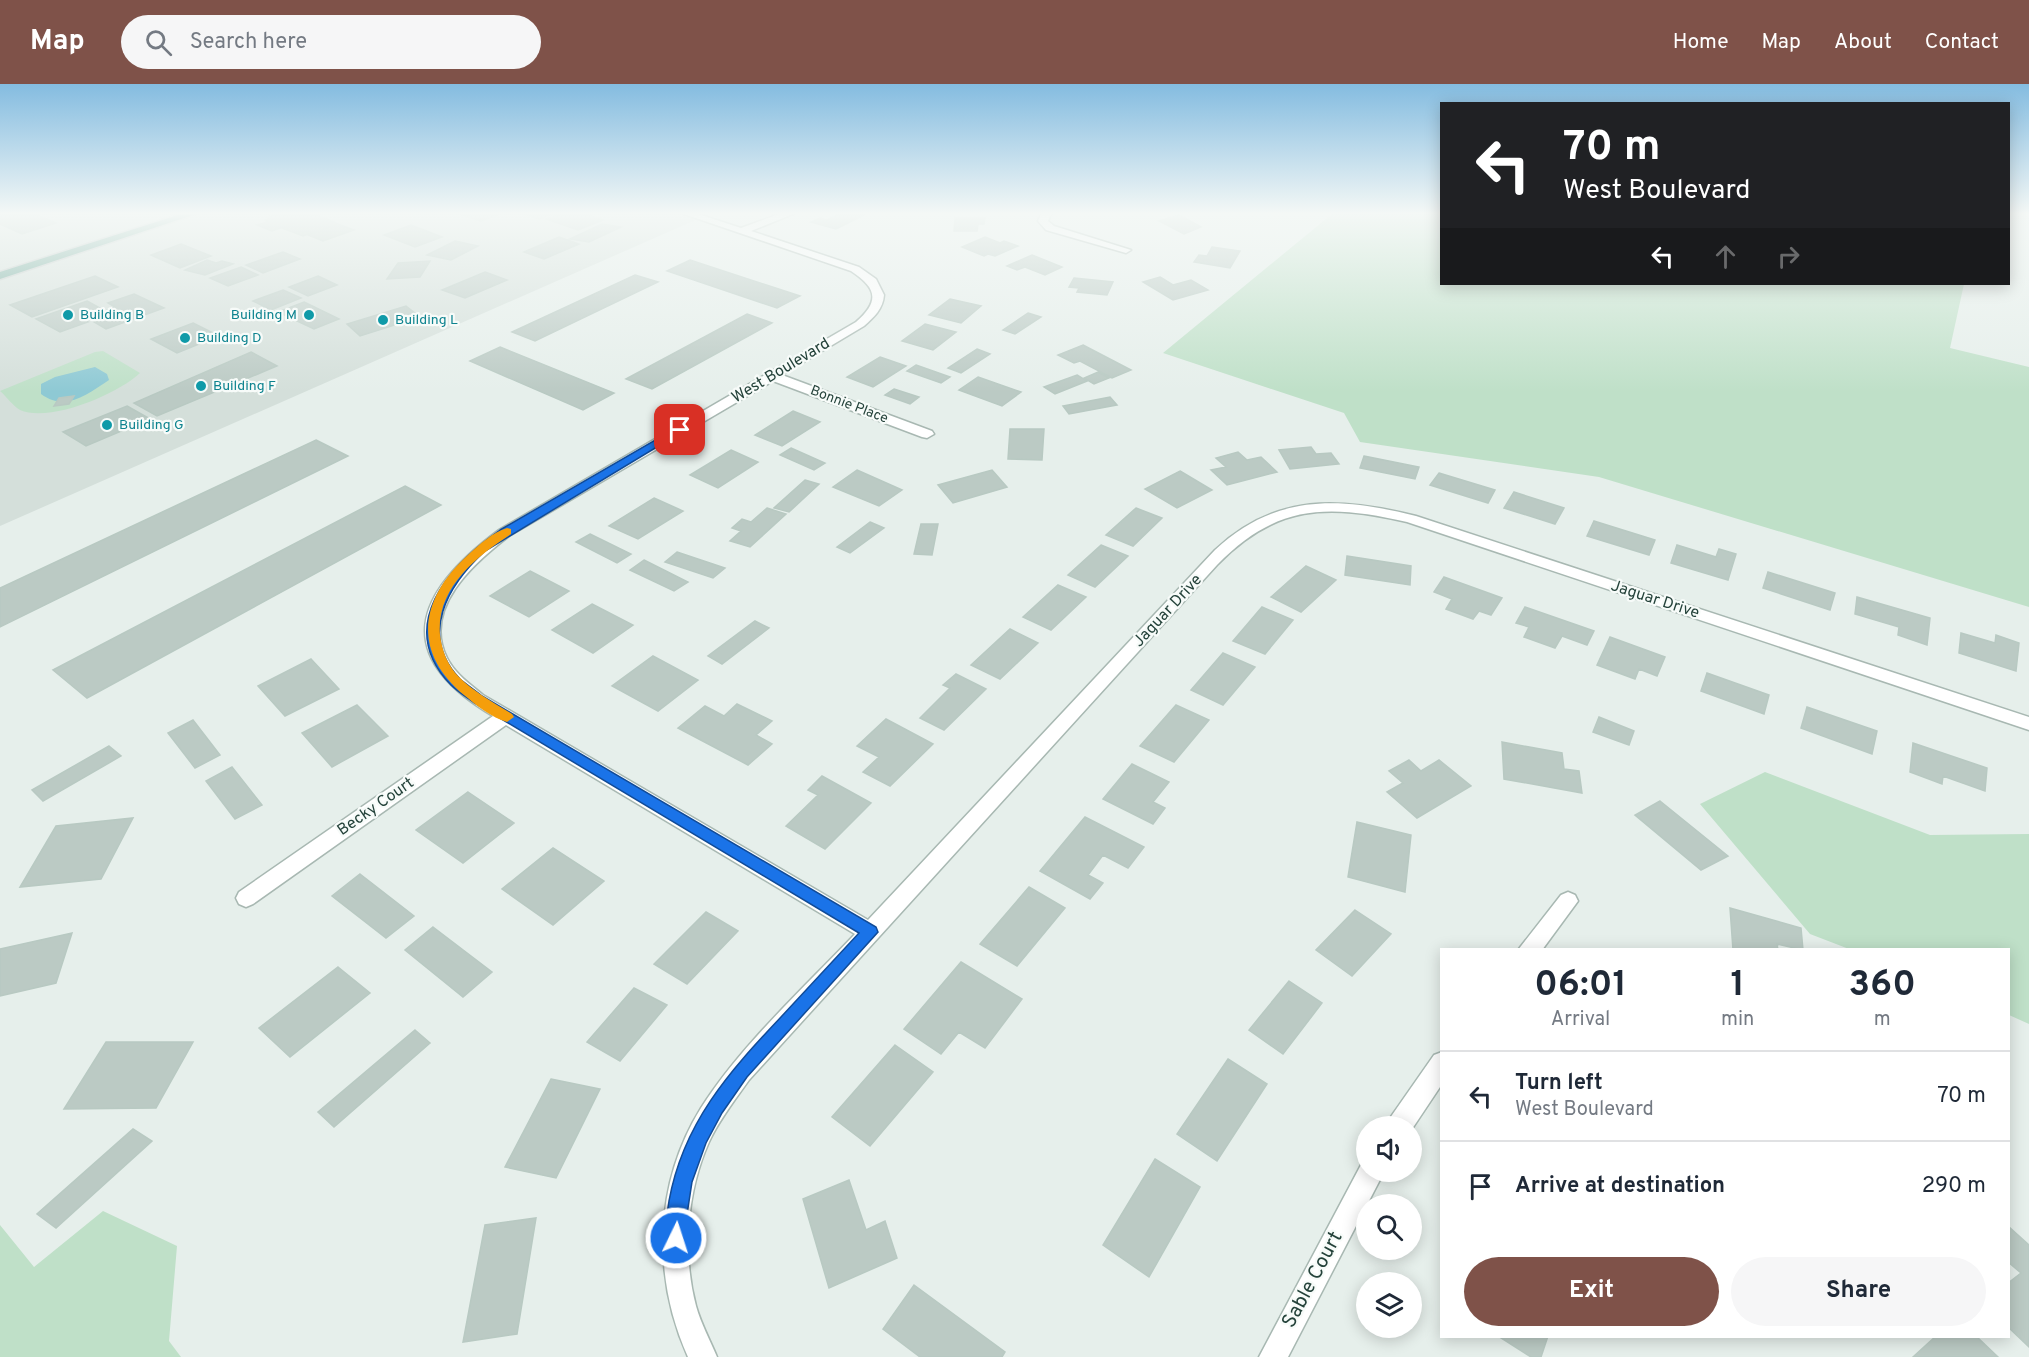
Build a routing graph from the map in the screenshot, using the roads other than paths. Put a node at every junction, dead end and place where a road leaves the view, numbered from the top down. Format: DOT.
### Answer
graph roads {
  1 [pos="862,273"];
  2 [pos="772,376"];
  3 [pos="927,434"];
  4 [pos="506,716"];
  5 [pos="2029,724"];
  6 [pos="246,898"];
  7 [pos="1568,901"];
  8 [pos="870,932"];
  9 [pos="1531,948"];
  10 [pos="1440,1066"];
  11 [pos="1406,1116"];
  12 [pos="1366,1182"];
  13 [pos="703,1357"];
  14 [pos="1273,1357"];
  1 -- 2 [label="street, West Boulevard"];
  2 -- 3 [label="street, Bonnie Place"];
  2 -- 4 [label="street, West Boulevard"];
  4 -- 6 [label="street, Becky Court"];
  4 -- 8 [label="street, West Boulevard"];
  5 -- 8 [label="street, Jaguar Drive"];
  7 -- 9 [label="street"];
  8 -- 13 [label="street, Jaguar Drive"];
  10 -- 11 [label="street"];
  12 -- 14 [label="street, Sable Court"];
}
